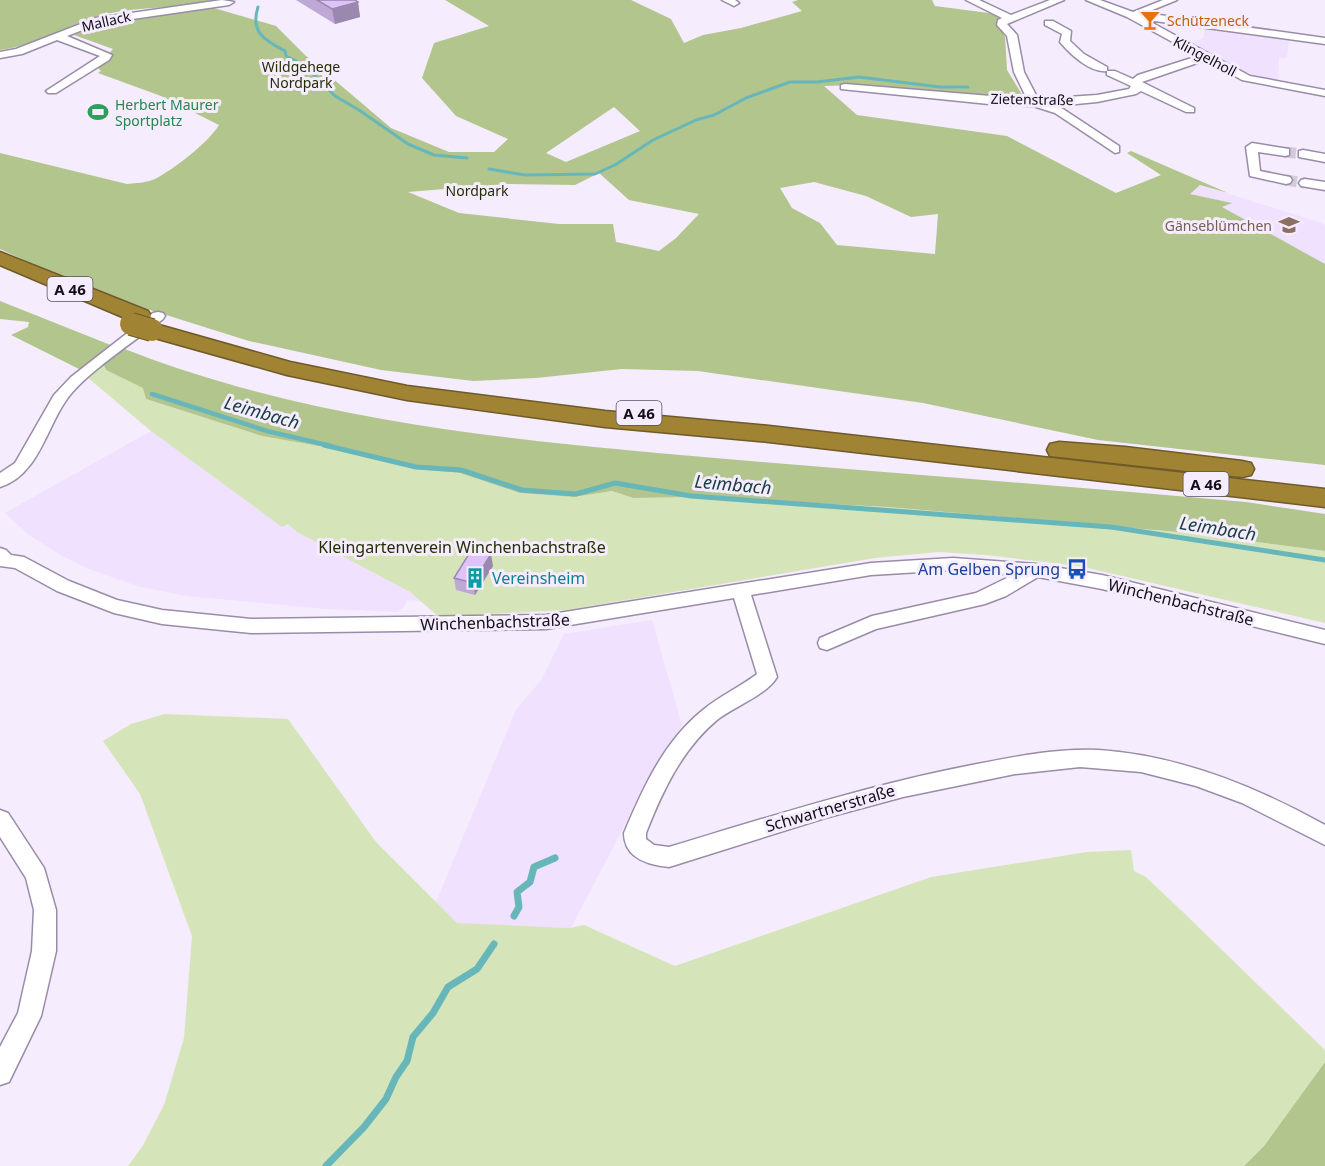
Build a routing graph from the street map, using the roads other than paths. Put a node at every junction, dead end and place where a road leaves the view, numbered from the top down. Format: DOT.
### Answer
graph roads {
  1 [pos="971,0"];
  2 [pos="1059,0"];
  3 [pos="1091,0"];
  4 [pos="1172,0"];
  5 [pos="229,2"];
  6 [pos="1026,12"];
  7 [pos="1131,15"];
  8 [pos="1010,18"];
  9 [pos="56,36"];
  10 [pos="1325,41"];
  11 [pos="0,54"];
  12 [pos="1205,57"];
  13 [pos="1137,85"];
  14 [pos="845,87"];
  15 [pos="52,91"];
  16 [pos="1325,93"];
  17 [pos="1034,102"];
  18 [pos="1190,110"];
  19 [pos="1115,148"];
  20 [pos="1285,152"];
  21 [pos="1304,154"];
  22 [pos="1325,158"];
  23 [pos="1286,180"];
  24 [pos="1305,183"];
  25 [pos="1325,186"];
  26 [pos="0,258"];
  27 [pos="0,271"];
  28 [pos="148,322"];
  29 [pos="1325,479"];
  30 [pos="0,481"];
  31 [pos="1325,498"];
  32 [pos="2,559"];
  33 [pos="1036,570"];
  34 [pos="741,591"];
  35 [pos="1325,637"];
  36 [pos="827,643"];
  37 [pos="0,819"];
  38 [pos="1325,836"];
  39 [pos="0,1073"];
  1 -- 8 [label="street"];
  2 -- 6 [label="street"];
  3 -- 7 [label="street, Klingelholl"];
  4 -- 7 [label="street"];
  5 -- 9 [label="street, Mallack"];
  6 -- 8 [label="street"];
  6 -- 13 [label="street"];
  7 -- 10 [label="street"];
  7 -- 12 [label="street, Klingelholl"];
  8 -- 17 [label="street"];
  9 -- 11 [label="street, Mallack"];
  9 -- 15 [label="street, Mallack"];
  12 -- 13 [label="street, Zietenstraße"];
  12 -- 16 [label="street, Klingelholl"];
  13 -- 17 [label="street, Zietenstraße"];
  13 -- 18 [label="street"];
  14 -- 17 [label="street, Zietenstraße"];
  17 -- 19 [label="street"];
  20 -- 23 [label="street"];
  21 -- 22 [label="street"];
  24 -- 25 [label="street"];
  26 -- 28 [label="highway, A 46"];
  27 -- 28 [label="highway, A 46"];
  28 -- 29 [label="highway, A 46"];
  28 -- 30 [label="street"];
  28 -- 31 [label="highway, A 46"];
  32 -- 34 [label="street, Winchenbachstraße"];
  33 -- 34 [label="street, Winchenbachstraße"];
  33 -- 35 [label="street, Winchenbachstraße"];
  33 -- 36 [label="street"];
  34 -- 38 [label="street, Schwartnerstraße"];
  37 -- 39 [label="street"];
}
